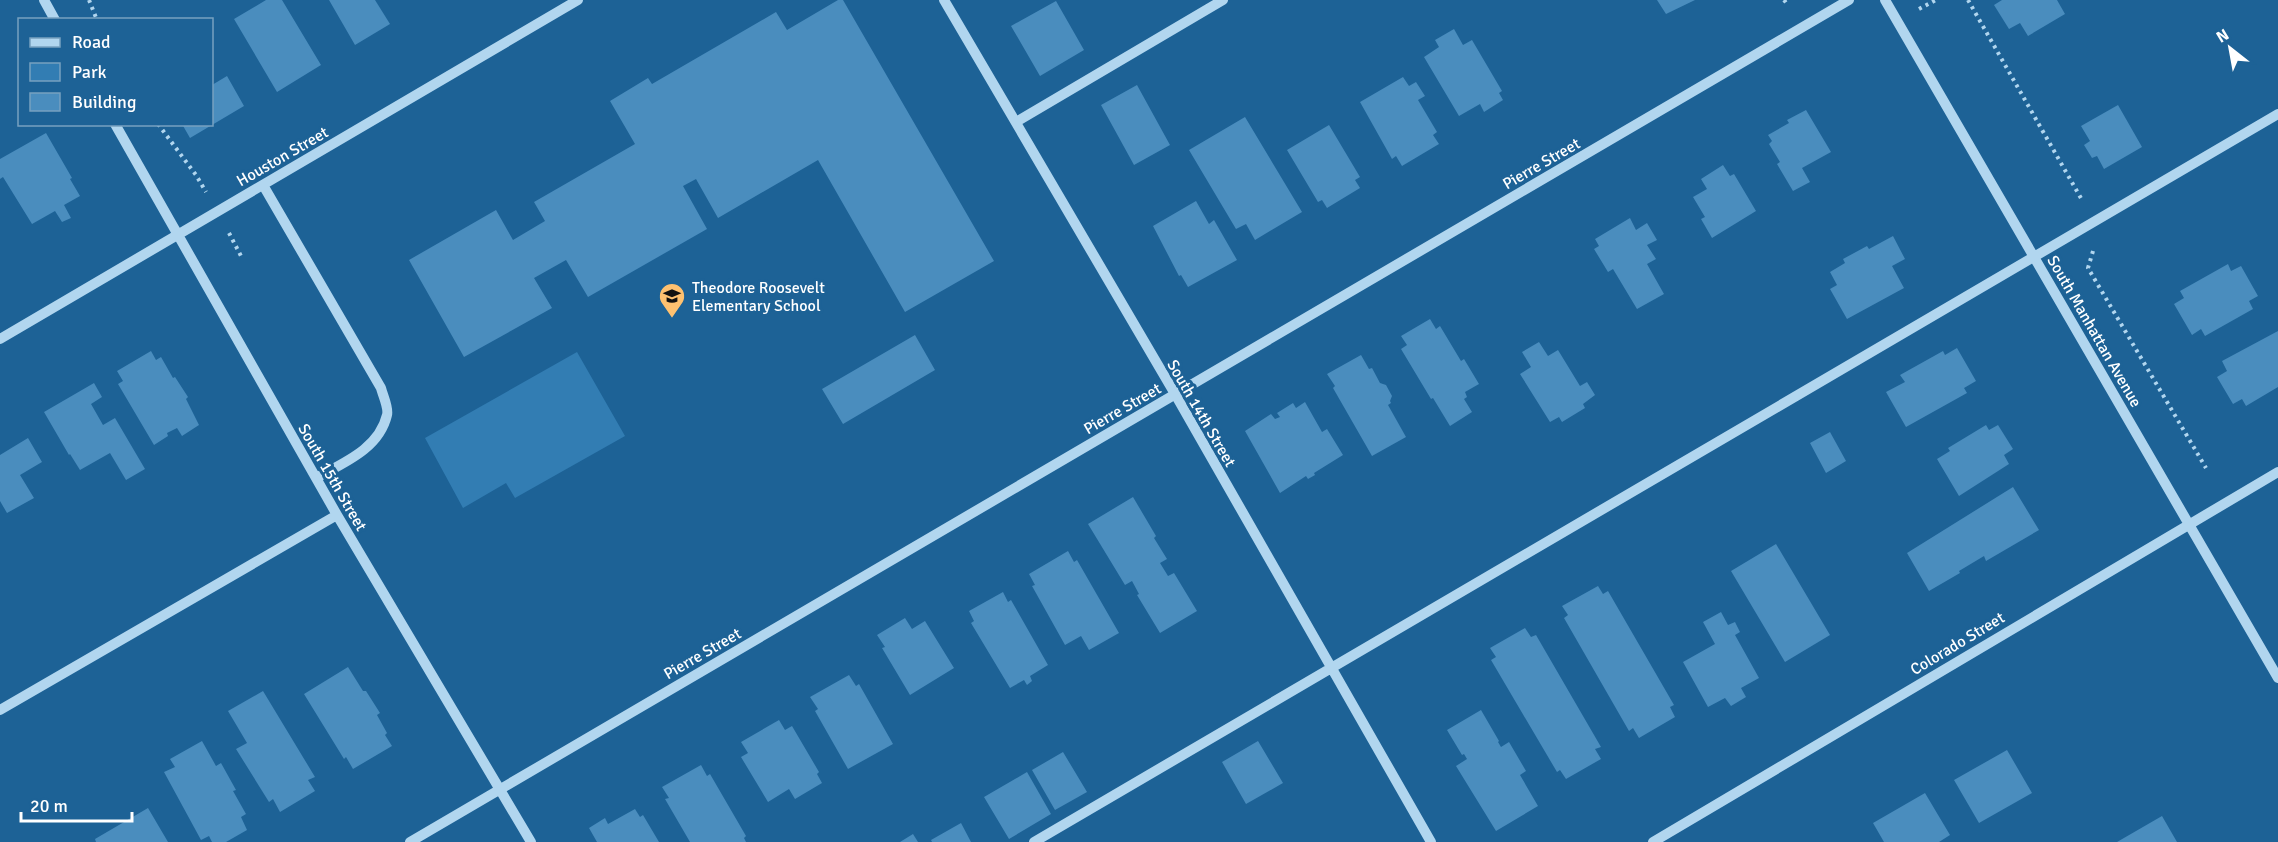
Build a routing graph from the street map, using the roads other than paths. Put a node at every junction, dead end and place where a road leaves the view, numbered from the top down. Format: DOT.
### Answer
graph roads {
  1 [pos="44,0"];
  2 [pos="579,0"];
  3 [pos="944,0"];
  4 [pos="1223,0"];
  5 [pos="1849,0"];
  6 [pos="1886,0"];
  7 [pos="54,18"];
  8 [pos="2278,114"];
  9 [pos="1016,122"];
  10 [pos="116,126"];
  11 [pos="263,184"];
  12 [pos="178,234"];
  13 [pos="2035,257"];
  14 [pos="0,339"];
  15 [pos="1175,394"];
  16 [pos="2278,472"];
  17 [pos="316,478"];
  18 [pos="337,515"];
  19 [pos="2189,524"];
  20 [pos="1332,669"];
  21 [pos="2278,678"];
  22 [pos="0,710"];
  23 [pos="500,789"];
  24 [pos="410,842"];
  25 [pos="531,842"];
  26 [pos="1034,842"];
  27 [pos="1431,842"];
  28 [pos="1653,842"];
  1 -- 7 [label="street"];
  2 -- 11 [label="street, Houston Street"];
  3 -- 9 [label="street, South 14th Street"];
  4 -- 9 [label="street"];
  5 -- 15 [label="street, Pierre Street"];
  6 -- 13 [label="street, South Manhattan Avenue"];
  8 -- 13 [label="street"];
  9 -- 15 [label="street, South 14th Street"];
  10 -- 12 [label="street, South 15th Street"];
  11 -- 12 [label="street, Houston Street"];
  11 -- 17 [label="street"];
  12 -- 14 [label="street, Houston Street"];
  12 -- 17 [label="street, South 15th Street"];
  13 -- 19 [label="street, South Manhattan Avenue"];
  13 -- 20 [label="street"];
  15 -- 20 [label="street, South 14th Street"];
  15 -- 23 [label="street, Pierre Street"];
  16 -- 19 [label="street, Colorado Street"];
  17 -- 18 [label="street, South 15th Street"];
  18 -- 22 [label="street"];
  18 -- 23 [label="street, South 15th Street"];
  19 -- 21 [label="street, South Manhattan Avenue"];
  19 -- 28 [label="street, Colorado Street"];
  20 -- 26 [label="street"];
  20 -- 27 [label="street, South 14th Street"];
  23 -- 24 [label="street, Pierre Street"];
  23 -- 25 [label="street, South 15th Street"];
}
